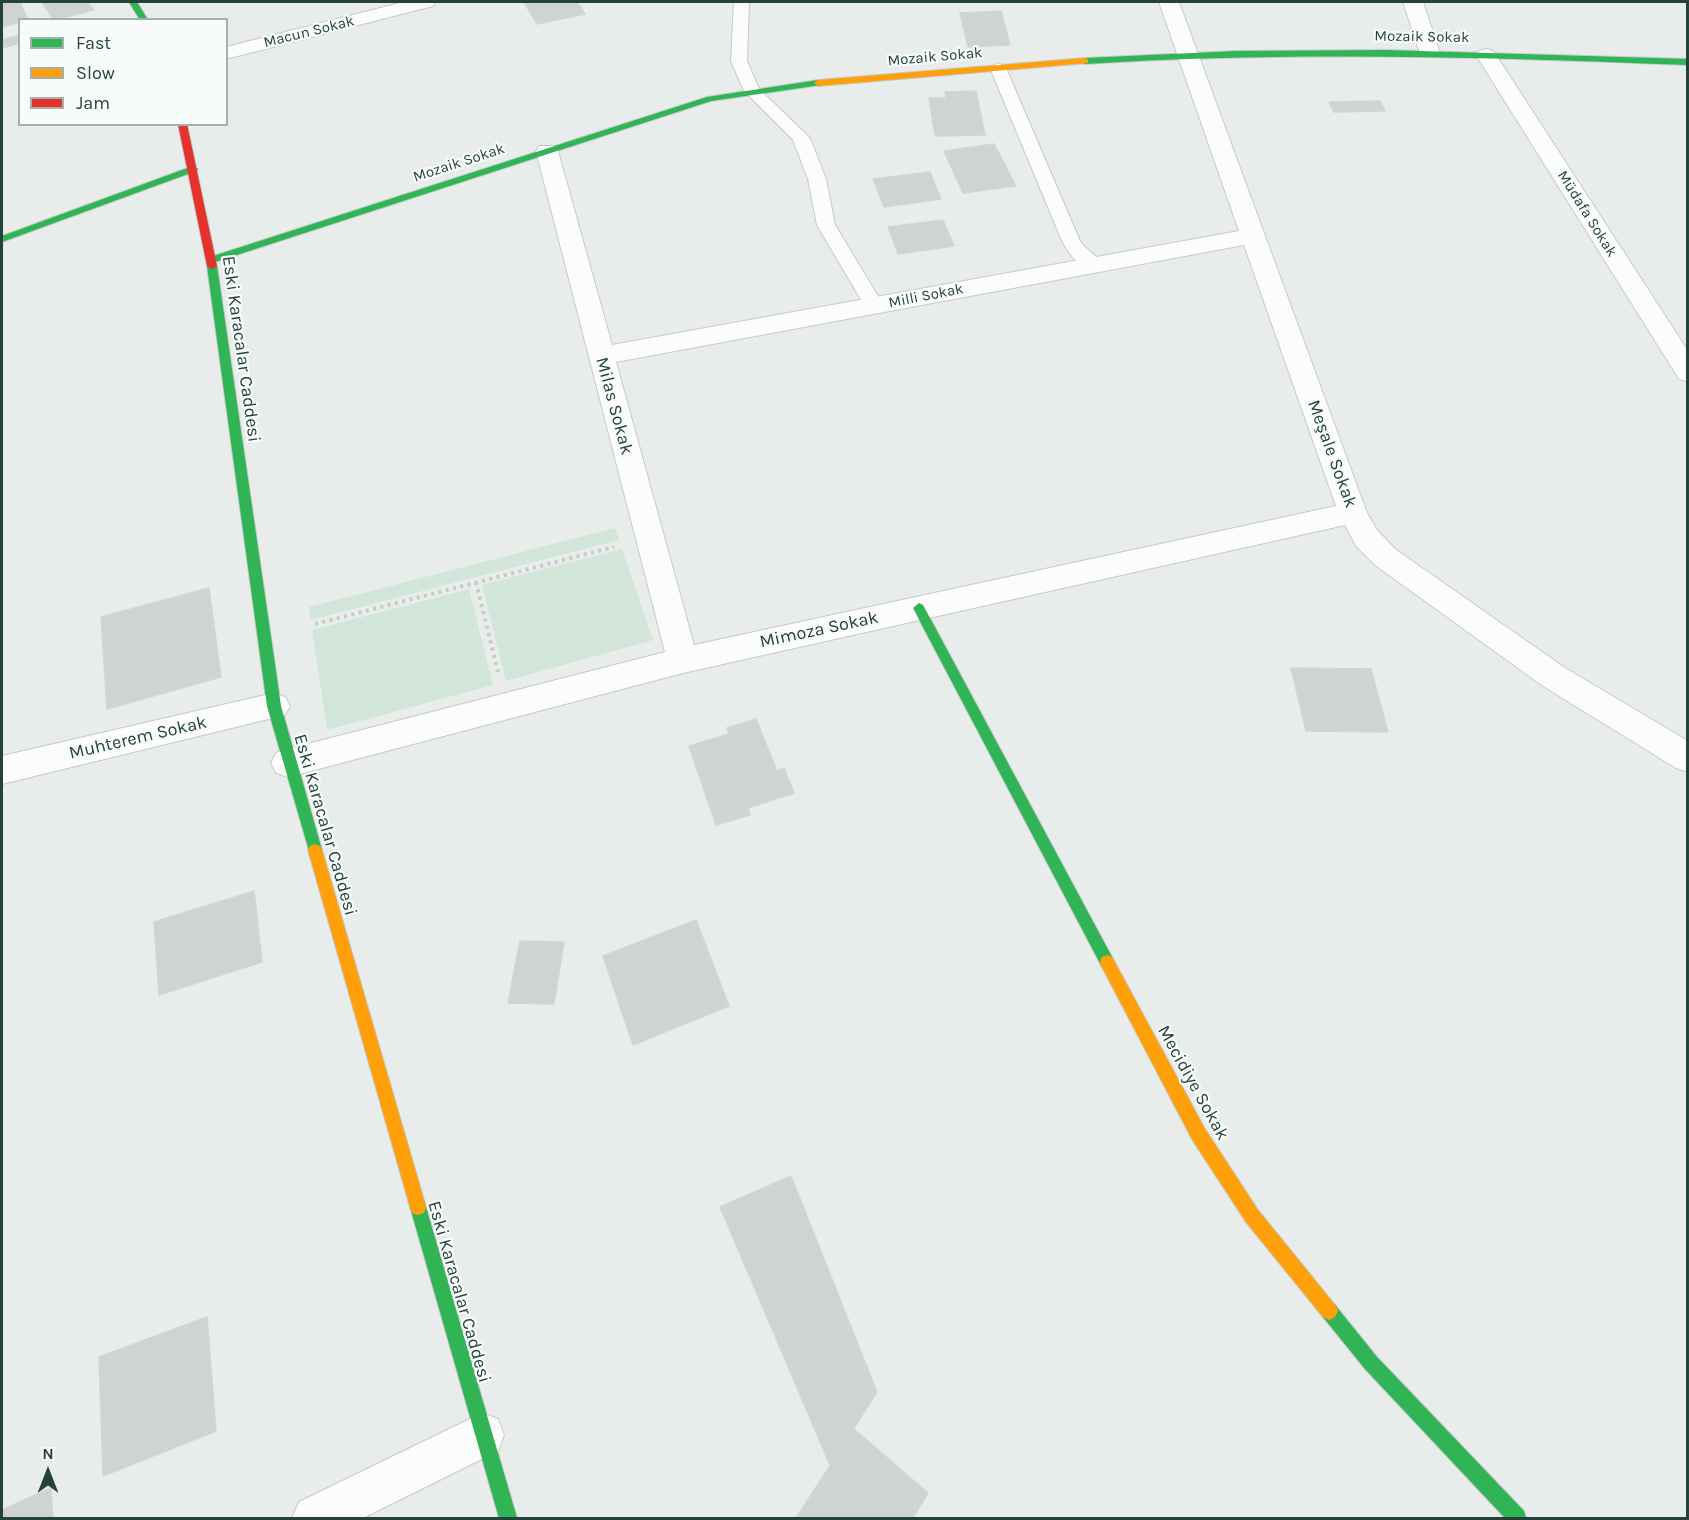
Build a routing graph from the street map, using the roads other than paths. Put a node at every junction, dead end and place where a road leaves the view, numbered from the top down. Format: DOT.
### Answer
graph roads {
  1 [pos="133,2"];
  2 [pos="426,2"];
  3 [pos="741,2"];
  4 [pos="1169,2"];
  5 [pos="1413,2"];
  6 [pos="143,18"];
  7 [pos="228,52"];
  8 [pos="1185,53"];
  9 [pos="1430,53"];
  10 [pos="1486,55"];
  11 [pos="1688,62"];
  12 [pos="998,68"];
  13 [pos="752,91"];
  14 [pos="182,126"];
  15 [pos="547,151"];
  16 [pos="193,170"];
  17 [pos="1251,236"];
  18 [pos="2,239"];
  19 [pos="211,260"];
  20 [pos="1094,265"];
  21 [pos="874,306"];
  22 [pos="600,356"];
  23 [pos="1688,373"];
  24 [pos="1353,513"];
  25 [pos="919,608"];
  26 [pos="683,660"];
  27 [pos="274,706"];
  28 [pos="1688,759"];
  29 [pos="288,763"];
  30 [pos="2,770"];
  31 [pos="482,1435"];
  32 [pos="315,1518"];
  33 [pos="508,1518"];
  34 [pos="1517,1518"];
  1 -- 6 [label="street"];
  2 -- 7 [label="street, Macun Sokak"];
  3 -- 13 [label="lane"];
  4 -- 8 [label="street, Meşale Sokak"];
  5 -- 9 [label="street"];
  8 -- 9 [label="street, Mozaik Sokak"];
  8 -- 12 [label="street, Mozaik Sokak"];
  8 -- 17 [label="street, Meşale Sokak"];
  9 -- 10 [label="street, Mozaik Sokak"];
  10 -- 11 [label="street, Mozaik Sokak"];
  10 -- 23 [label="street, Müdafa Sokak"];
  12 -- 13 [label="street, Mozaik Sokak"];
  12 -- 20 [label="lane"];
  13 -- 15 [label="street, Mozaik Sokak"];
  13 -- 21 [label="lane"];
  14 -- 16 [label="street, Eski Karacalar Caddesi"];
  15 -- 19 [label="street, Mozaik Sokak"];
  15 -- 22 [label="street, Milas Sokak"];
  16 -- 18 [label="street"];
  16 -- 19 [label="street, Eski Karacalar Caddesi"];
  17 -- 20 [label="street, Milli Sokak"];
  17 -- 24 [label="street, Meşale Sokak"];
  19 -- 27 [label="street, Eski Karacalar Caddesi"];
  20 -- 21 [label="street, Milli Sokak"];
  21 -- 22 [label="street, Milli Sokak"];
  22 -- 26 [label="street, Milas Sokak"];
  24 -- 25 [label="street, Mimoza Sokak"];
  24 -- 28 [label="street, Meşale Sokak"];
  25 -- 26 [label="street, Mimoza Sokak"];
  25 -- 34 [label="street, Mecidiye Sokak"];
  26 -- 29 [label="street, Mimoza Sokak"];
  27 -- 29 [label="street, Eski Karacalar Caddesi"];
  27 -- 30 [label="street, Muhterem Sokak"];
  29 -- 31 [label="street, Eski Karacalar Caddesi"];
  31 -- 32 [label="street"];
  31 -- 33 [label="street, Eski Karacalar Caddesi"];
}
